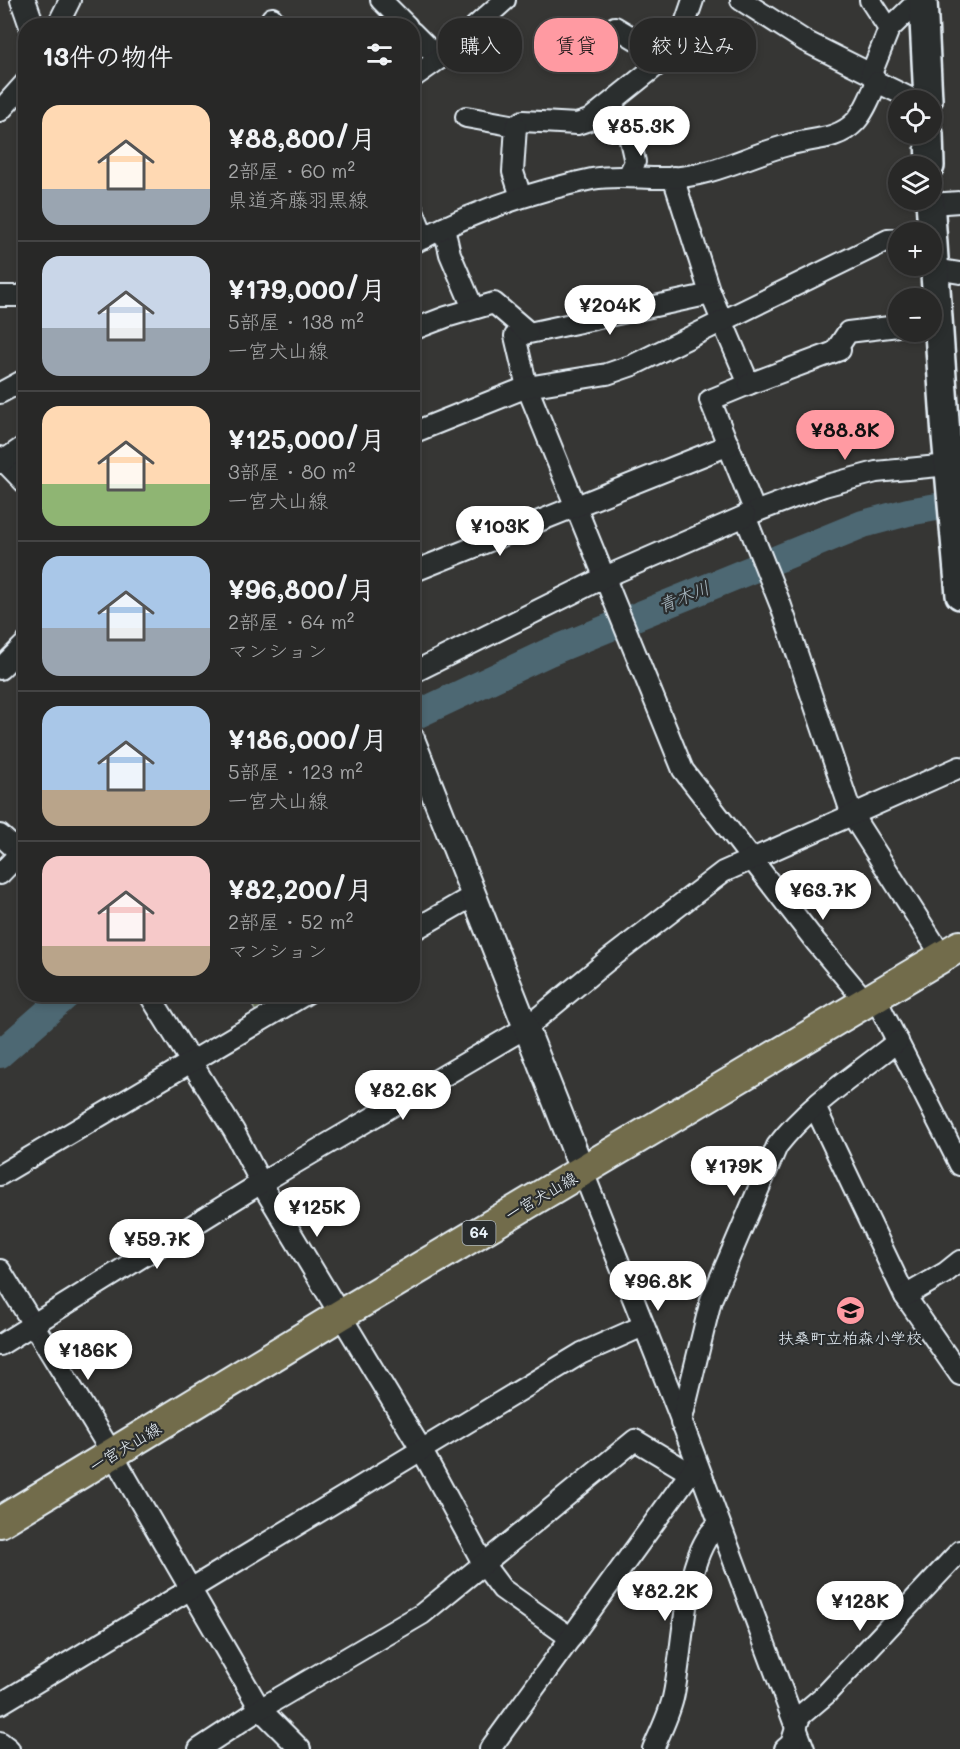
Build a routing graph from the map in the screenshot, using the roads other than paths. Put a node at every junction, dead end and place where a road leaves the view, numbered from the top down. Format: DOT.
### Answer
graph roads {
  1 [pos="23,0"];
  2 [pos="70,0"];
  3 [pos="381,0"];
  4 [pos="505,0"];
  5 [pos="693,0"];
  6 [pos="741,0"];
  7 [pos="870,0"];
  8 [pos="921,0"];
  9 [pos="29,18"];
  10 [pos="61,18"];
  11 [pos="398,18"];
  12 [pos="485,18"];
  13 [pos="687,18"];
  14 [pos="889,28"];
  15 [pos="420,40"];
  16 [pos="438,58"];
  17 [pos="438,60"];
  18 [pos="420,72"];
  19 [pos="650,72"];
  20 [pos="874,78"];
  21 [pos="896,90"];
  22 [pos="927,90"];
  23 [pos="18,91"];
  24 [pos="611,104"];
  25 [pos="0,111"];
  26 [pos="466,117"];
  27 [pos="516,126"];
  28 [pos="628,176"];
  29 [pos="673,177"];
  30 [pos="520,197"];
  31 [pos="942,202"];
  32 [pos="960,202"];
  33 [pos="444,228"];
  34 [pos="420,240"];
  35 [pos="888,240"];
  36 [pos="947,271"];
  37 [pos="942,292"];
  38 [pos="711,294"];
  39 [pos="0,296"];
  40 [pos="18,296"];
  41 [pos="473,308"];
  42 [pos="722,321"];
  43 [pos="420,327"];
  44 [pos="888,327"];
  45 [pos="528,332"];
  46 [pos="937,342"];
  47 [pos="18,383"];
  48 [pos="749,384"];
  49 [pos="527,387"];
  50 [pos="0,393"];
  51 [pos="420,430"];
  52 [pos="729,445"];
  53 [pos="18,450"];
  54 [pos="1,460"];
  55 [pos="953,473"];
  56 [pos="18,476"];
  57 [pos="574,508"];
  58 [pos="750,514"];
  59 [pos="420,569"];
  60 [pos="605,577"];
  61 [pos="960,595"];
  62 [pos="18,651"];
  63 [pos="0,669"];
  64 [pos="420,669"];
  65 [pos="420,760"];
  66 [pos="960,767"];
  67 [pos="852,815"];
  68 [pos="0,835"];
  69 [pos="18,848"];
  70 [pos="18,858"];
  71 [pos="754,860"];
  72 [pos="0,874"];
  73 [pos="473,896"];
  74 [pos="420,926"];
  75 [pos="951,951"];
  76 [pos="870,999"];
  77 [pos="154,1002"];
  78 [pos="293,1002"];
  79 [pos="527,1027"];
  80 [pos="898,1041"];
  81 [pos="189,1064"];
  82 [pos="814,1107"];
  83 [pos="960,1165"];
  84 [pos="583,1172"];
  85 [pos="0,1175"];
  86 [pos="261,1183"];
  87 [pos="960,1261"];
  88 [pos="0,1270"];
  89 [pos="905,1296"];
  90 [pos="342,1314"];
  91 [pos="33,1326"];
  92 [pos="644,1326"];
  93 [pos="0,1345"];
  94 [pos="960,1375"];
  95 [pos="681,1423"];
  96 [pos="421,1449"];
  97 [pos="113,1455"];
  98 [pos="693,1469"];
  99 [pos="0,1522"];
  100 [pos="719,1524"];
  101 [pos="960,1551"];
  102 [pos="484,1566"];
  103 [pos="189,1588"];
  104 [pos="571,1638"];
  105 [pos="0,1704"];
  106 [pos="260,1709"];
  107 [pos="796,1730"];
  108 [pos="0,1742"];
  109 [pos="9,1749"];
  110 [pos="199,1749"];
  111 [pos="300,1749"];
  112 [pos="490,1749"];
  113 [pos="653,1749"];
  114 [pos="785,1749"];
  115 [pos="804,1749"];
  1 -- 9 [label="street"];
  2 -- 10 [label="street"];
  3 -- 11 [label="street"];
  4 -- 12 [label="street"];
  5 -- 13 [label="street"];
  6 -- 20 [label="street"];
  7 -- 14 [label="street"];
  8 -- 14 [label="street"];
  8 -- 22 [label="main road"];
  14 -- 20 [label="street"];
  15 -- 16 [label="street"];
  17 -- 18 [label="street"];
  19 -- 24 [label="street"];
  20 -- 21 [label="street"];
  20 -- 29 [label="street"];
  23 -- 25 [label="street"];
  24 -- 27 [label="street"];
  24 -- 28 [label="street"];
  26 -- 27 [label="street"];
  27 -- 30 [label="street"];
  28 -- 29 [label="street"];
  28 -- 30 [label="street"];
  29 -- 38 [label="street"];
  30 -- 33 [label="street"];
  31 -- 32 [label="street"];
  33 -- 34 [label="street"];
  33 -- 41 [label="street"];
  35 -- 42 [label="street"];
  36 -- 37 [label="main road"];
  38 -- 42 [label="street"];
  38 -- 45 [label="street"];
  39 -- 40 [label="street"];
  41 -- 43 [label="street"];
  41 -- 45 [label="street"];
  42 -- 48 [label="street"];
  42 -- 49 [label="street"];
  44 -- 48 [label="street"];
  45 -- 49 [label="street"];
  46 -- 55 [label="main road"];
  47 -- 50 [label="street"];
  48 -- 52 [label="street"];
  49 -- 51 [label="street"];
  49 -- 57 [label="street"];
  52 -- 57 [label="street"];
  52 -- 58 [label="street"];
  53 -- 54 [label="street"];
  54 -- 56 [label="street"];
  55 -- 58 [label="street"];
  55 -- 61 [label="main road"];
  57 -- 59 [label="street"];
  57 -- 60 [label="street"];
  58 -- 60 [label="street"];
  58 -- 67 [label="street"];
  60 -- 64 [label="street"];
  60 -- 71 [label="street"];
  62 -- 63 [label="street"];
  65 -- 73 [label="street"];
  66 -- 67 [label="street"];
  67 -- 71 [label="street"];
  67 -- 75 [label="street"];
  68 -- 69 [label="street"];
  70 -- 72 [label="street"];
  71 -- 76 [label="street"];
  71 -- 79 [label="street"];
  73 -- 74 [label="street"];
  73 -- 79 [label="street"];
  75 -- 76 [label="main road, 一宮犬山線 / 64"];
  76 -- 80 [label="street"];
  76 -- 84 [label="main road, 一宮犬山線 / 64"];
  77 -- 81 [label="street"];
  78 -- 81 [label="street"];
  79 -- 84 [label="street"];
  79 -- 86 [label="street"];
  80 -- 82 [label="street"];
  80 -- 83 [label="street"];
  81 -- 85 [label="street"];
  81 -- 86 [label="street"];
  82 -- 89 [label="street"];
  82 -- 95 [label="street"];
  84 -- 90 [label="main road, 一宮犬山線 / 64"];
  84 -- 92 [label="street"];
  86 -- 90 [label="street"];
  86 -- 91 [label="street"];
  87 -- 89 [label="street"];
  88 -- 91 [label="street"];
  89 -- 94 [label="street"];
  90 -- 96 [label="street"];
  90 -- 97 [label="main road, 一宮犬山線 / 64"];
  91 -- 93 [label="street"];
  91 -- 97 [label="street"];
  92 -- 95 [label="street"];
  92 -- 96 [label="street"];
  95 -- 98 [label="street"];
  96 -- 102 [label="street"];
  96 -- 103 [label="street"];
  97 -- 99 [label="main road, 一宮犬山線 / 64"];
  97 -- 103 [label="street"];
  98 -- 100 [label="street"];
  98 -- 102 [label="street"];
  98 -- 104 [label="street"];
  100 -- 107 [label="street"];
  100 -- 113 [label="street"];
  101 -- 107 [label="street"];
  102 -- 104 [label="street"];
  102 -- 106 [label="street"];
  103 -- 105 [label="street"];
  103 -- 106 [label="street"];
  104 -- 112 [label="street"];
  106 -- 110 [label="street"];
  106 -- 111 [label="street"];
  107 -- 114 [label="street"];
  107 -- 115 [label="street"];
  108 -- 109 [label="street"];
}
